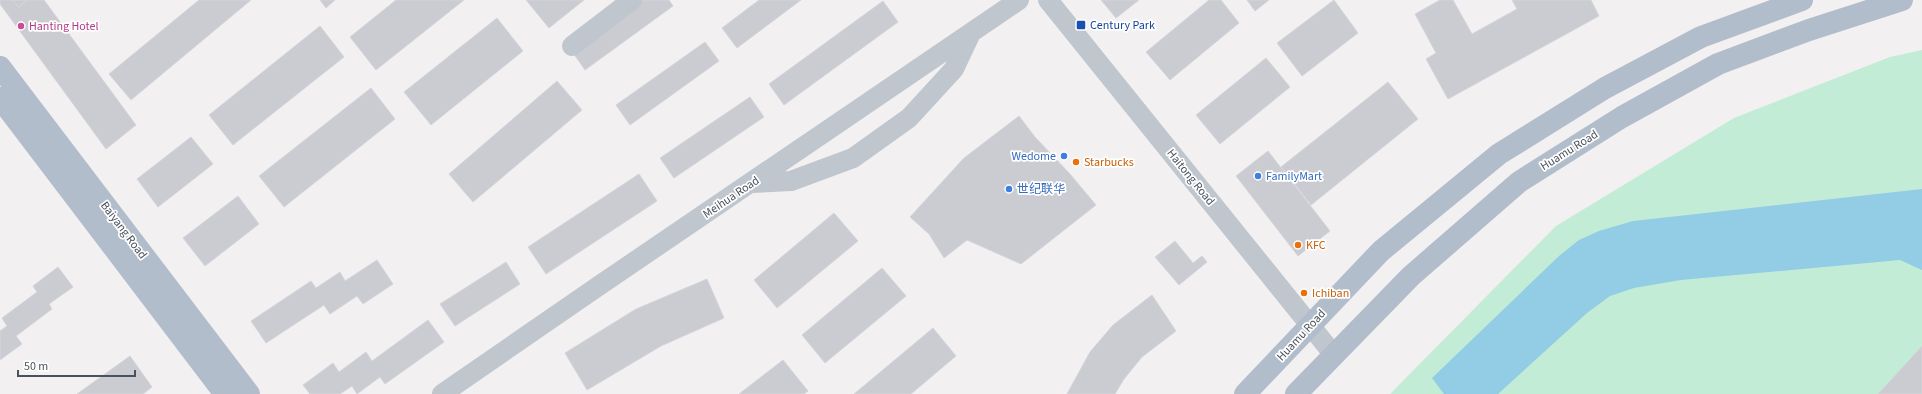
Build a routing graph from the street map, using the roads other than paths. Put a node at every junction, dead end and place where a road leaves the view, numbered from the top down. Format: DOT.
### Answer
graph roads {
  1 [pos="632,0"];
  2 [pos="1020,0"];
  3 [pos="1048,0"];
  4 [pos="1802,0"];
  5 [pos="1902,0"];
  6 [pos="970,35"];
  7 [pos="572,46"];
  8 [pos="0,67"];
  9 [pos="0,98"];
  10 [pos="751,183"];
  11 [pos="1310,325"];
  12 [pos="1334,355"];
  13 [pos="225,394"];
  14 [pos="249,394"];
  15 [pos="442,394"];
  16 [pos="1245,394"];
  17 [pos="1296,394"];
  1 -- 7 [label="street"];
  2 -- 6 [label="street, Meihua Road"];
  3 -- 11 [label="street, Haitong Road"];
  4 -- 11 [label="main road, Huamu Road"];
  5 -- 12 [label="main road, Huamu Road"];
  6 -- 10 [label="street, Meihua Road"];
  6 -- 10 [label="street"];
  8 -- 14 [label="main road, Baiyang Road"];
  9 -- 13 [label="main road, Baiyang Road"];
  10 -- 15 [label="street, Meihua Road"];
  11 -- 12 [label="street, Haitong Road"];
  11 -- 16 [label="main road, Huamu Road"];
  12 -- 17 [label="main road, Huamu Road"];
}
